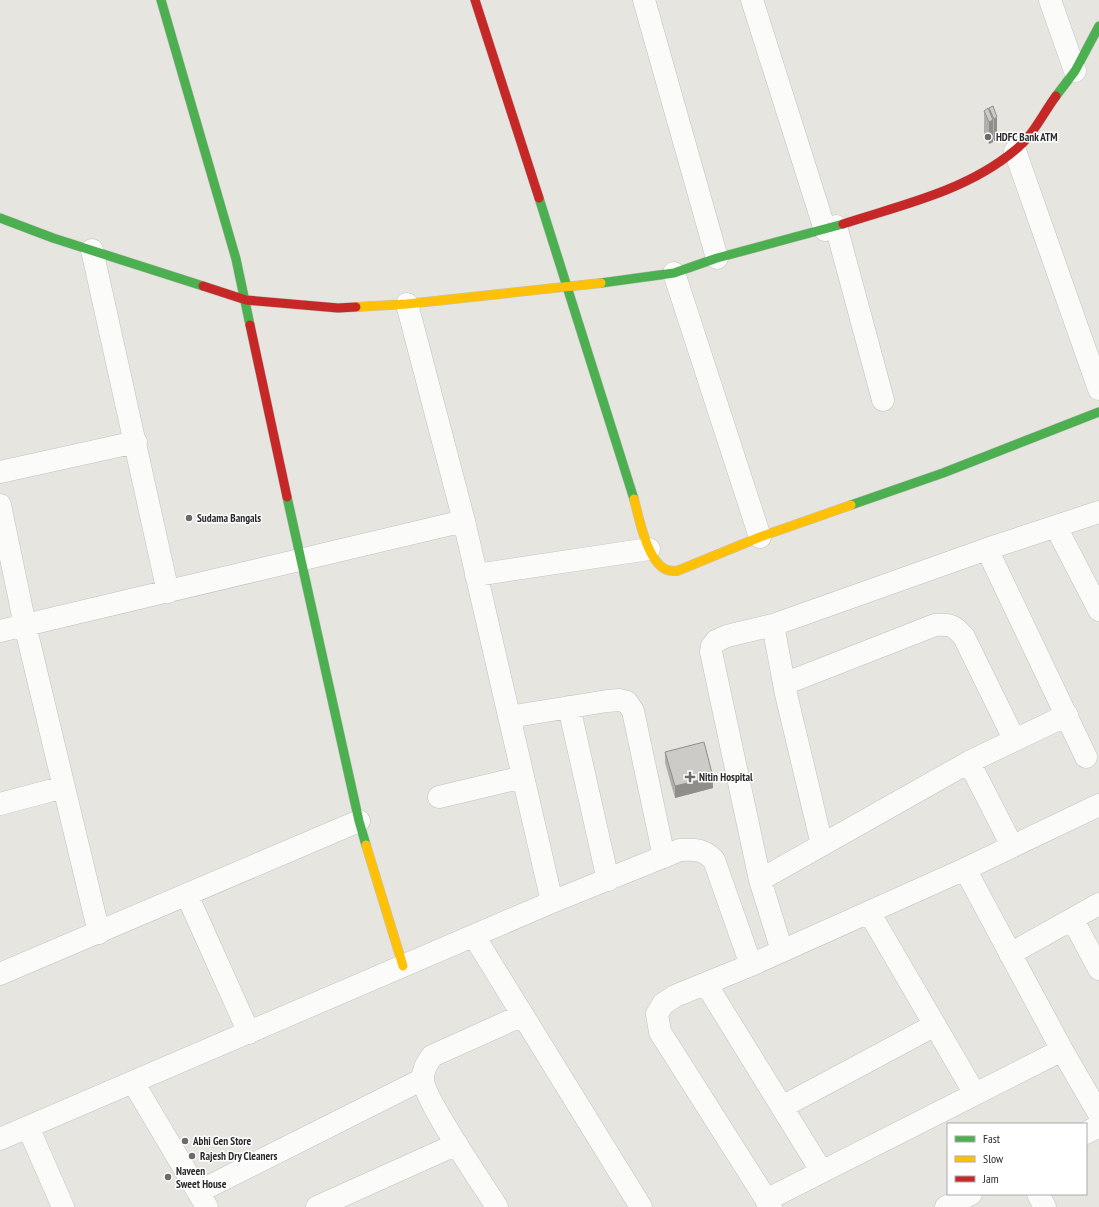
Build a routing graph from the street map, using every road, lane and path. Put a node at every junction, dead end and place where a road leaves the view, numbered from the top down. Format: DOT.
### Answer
graph roads {
  1 [pos="161,0"];
  2 [pos="475,0"];
  3 [pos="644,0"];
  4 [pos="752,0"];
  5 [pos="1050,0"];
  6 [pos="1099,26"];
  7 [pos="1075,71"];
  8 [pos="1015,151"];
  9 [pos="0,218"];
  10 [pos="830,228"];
  11 [pos="92,250"];
  12 [pos="717,258"];
  13 [pos="674,272"];
  14 [pos="568,288"];
  15 [pos="246,300"];
  16 [pos="407,304"];
  17 [pos="1099,389"];
  18 [pos="883,400"];
  19 [pos="1099,412"];
  20 [pos="136,442"];
  21 [pos="0,472"];
  22 [pos="0,505"];
  23 [pos="1099,512"];
  24 [pos="464,521"];
  25 [pos="1056,527"];
  26 [pos="760,537"];
  27 [pos="649,549"];
  28 [pos="987,549"];
  29 [pos="300,559"];
  30 [pos="476,575"];
  31 [pos="168,592"];
  32 [pos="1099,610"];
  33 [pos="773,625"];
  34 [pos="25,626"];
  35 [pos="0,631"];
  36 [pos="784,684"];
  37 [pos="569,707"];
  38 [pos="1066,715"];
  39 [pos="510,717"];
  40 [pos="1014,739"];
  41 [pos="1086,757"];
  42 [pos="968,762"];
  43 [pos="523,776"];
  44 [pos="64,787"];
  45 [pos="439,797"];
  46 [pos="0,804"];
  47 [pos="1099,805"];
  48 [pos="360,821"];
  49 [pos="822,845"];
  50 [pos="1012,846"];
  51 [pos="664,857"];
  52 [pos="965,869"];
  53 [pos="608,880"];
  54 [pos="760,880"];
  55 [pos="187,895"];
  56 [pos="552,902"];
  57 [pos="1099,904"];
  58 [pos="869,912"];
  59 [pos="1073,920"];
  60 [pos="99,933"];
  61 [pos="474,936"];
  62 [pos="782,951"];
  63 [pos="1010,954"];
  64 [pos="751,965"];
  65 [pos="403,966"];
  66 [pos="1099,969"];
  67 [pos="0,974"];
  68 [pos="706,984"];
  69 [pos="523,1015"];
  70 [pos="935,1025"];
  71 [pos="249,1033"];
  72 [pos="1062,1050"];
  73 [pos="423,1079"];
  74 [pos="133,1082"];
  75 [pos="975,1094"];
  76 [pos="782,1107"];
  77 [pos="1099,1114"];
  78 [pos="1099,1126"];
  79 [pos="28,1127"];
  80 [pos="1087,1132"];
  81 [pos="0,1139"];
  82 [pos="456,1144"];
  83 [pos="822,1172"];
  84 [pos="969,1195"];
  85 [pos="1039,1195"];
  86 [pos="203,1199"];
  87 [pos="769,1204"];
  88 [pos="63,1207"];
  89 [pos="317,1207"];
  90 [pos="497,1207"];
  91 [pos="641,1207"];
  92 [pos="946,1207"];
  93 [pos="1045,1207"];
  1 -- 15 [label="street"];
  2 -- 14 [label="street"];
  3 -- 12 [label="street"];
  4 -- 10 [label="street"];
  5 -- 7 [label="street"];
  6 -- 7 [label="street"];
  7 -- 8 [label="street"];
  8 -- 10 [label="street"];
  8 -- 17 [label="street"];
  9 -- 11 [label="street"];
  10 -- 12 [label="street"];
  10 -- 18 [label="street"];
  11 -- 15 [label="street"];
  11 -- 20 [label="street"];
  12 -- 13 [label="street"];
  13 -- 14 [label="street"];
  13 -- 26 [label="street"];
  14 -- 16 [label="street"];
  14 -- 27 [label="street"];
  15 -- 16 [label="street"];
  15 -- 29 [label="street"];
  16 -- 24 [label="street"];
  19 -- 26 [label="street"];
  20 -- 21 [label="street"];
  20 -- 31 [label="street"];
  22 -- 34 [label="street"];
  23 -- 25 [label="street"];
  24 -- 29 [label="street"];
  24 -- 30 [label="street"];
  25 -- 28 [label="street"];
  25 -- 32 [label="street"];
  26 -- 27 [label="street"];
  27 -- 30 [label="street"];
  28 -- 33 [label="street"];
  28 -- 38 [label="street"];
  29 -- 31 [label="street"];
  29 -- 48 [label="street"];
  30 -- 39 [label="street"];
  31 -- 34 [label="street"];
  33 -- 36 [label="street"];
  33 -- 54 [label="street"];
  34 -- 35 [label="street"];
  34 -- 44 [label="street"];
  36 -- 40 [label="street"];
  36 -- 49 [label="street"];
  37 -- 39 [label="street"];
  37 -- 51 [label="street"];
  37 -- 53 [label="street"];
  38 -- 40 [label="street"];
  38 -- 41 [label="street"];
  39 -- 43 [label="street"];
  40 -- 42 [label="street"];
  42 -- 49 [label="street"];
  42 -- 50 [label="street"];
  43 -- 45 [label="street"];
  43 -- 56 [label="street"];
  44 -- 46 [label="street"];
  44 -- 60 [label="street"];
  47 -- 50 [label="street"];
  48 -- 55 [label="street"];
  48 -- 65 [label="street"];
  49 -- 54 [label="street"];
  50 -- 52 [label="street"];
  51 -- 53 [label="street"];
  51 -- 64 [label="street"];
  52 -- 58 [label="street"];
  52 -- 63 [label="street"];
  53 -- 56 [label="street"];
  54 -- 62 [label="street"];
  55 -- 60 [label="street"];
  55 -- 71 [label="street"];
  56 -- 61 [label="street"];
  57 -- 59 [label="street"];
  58 -- 62 [label="street"];
  58 -- 70 [label="street"];
  59 -- 63 [label="street"];
  59 -- 66 [label="street"];
  60 -- 67 [label="street"];
  61 -- 65 [label="street"];
  61 -- 69 [label="street"];
  62 -- 64 [label="street"];
  63 -- 72 [label="street"];
  64 -- 68 [label="street"];
  65 -- 71 [label="street"];
  68 -- 76 [label="street"];
  68 -- 87 [label="street"];
  69 -- 73 [label="street"];
  69 -- 91 [label="street"];
  70 -- 75 [label="street"];
  70 -- 76 [label="street"];
  71 -- 74 [label="street"];
  72 -- 75 [label="street"];
  72 -- 77 [label="street"];
  73 -- 82 [label="street"];
  73 -- 86 [label="street"];
  74 -- 79 [label="street"];
  74 -- 86 [label="street"];
  75 -- 83 [label="street"];
  76 -- 83 [label="street"];
  78 -- 80 [label="street"];
  79 -- 81 [label="street"];
  79 -- 88 [label="street"];
  82 -- 89 [label="street"];
  82 -- 90 [label="street"];
  83 -- 87 [label="street"];
  84 -- 92 [label="street"];
  85 -- 93 [label="street"];
}
